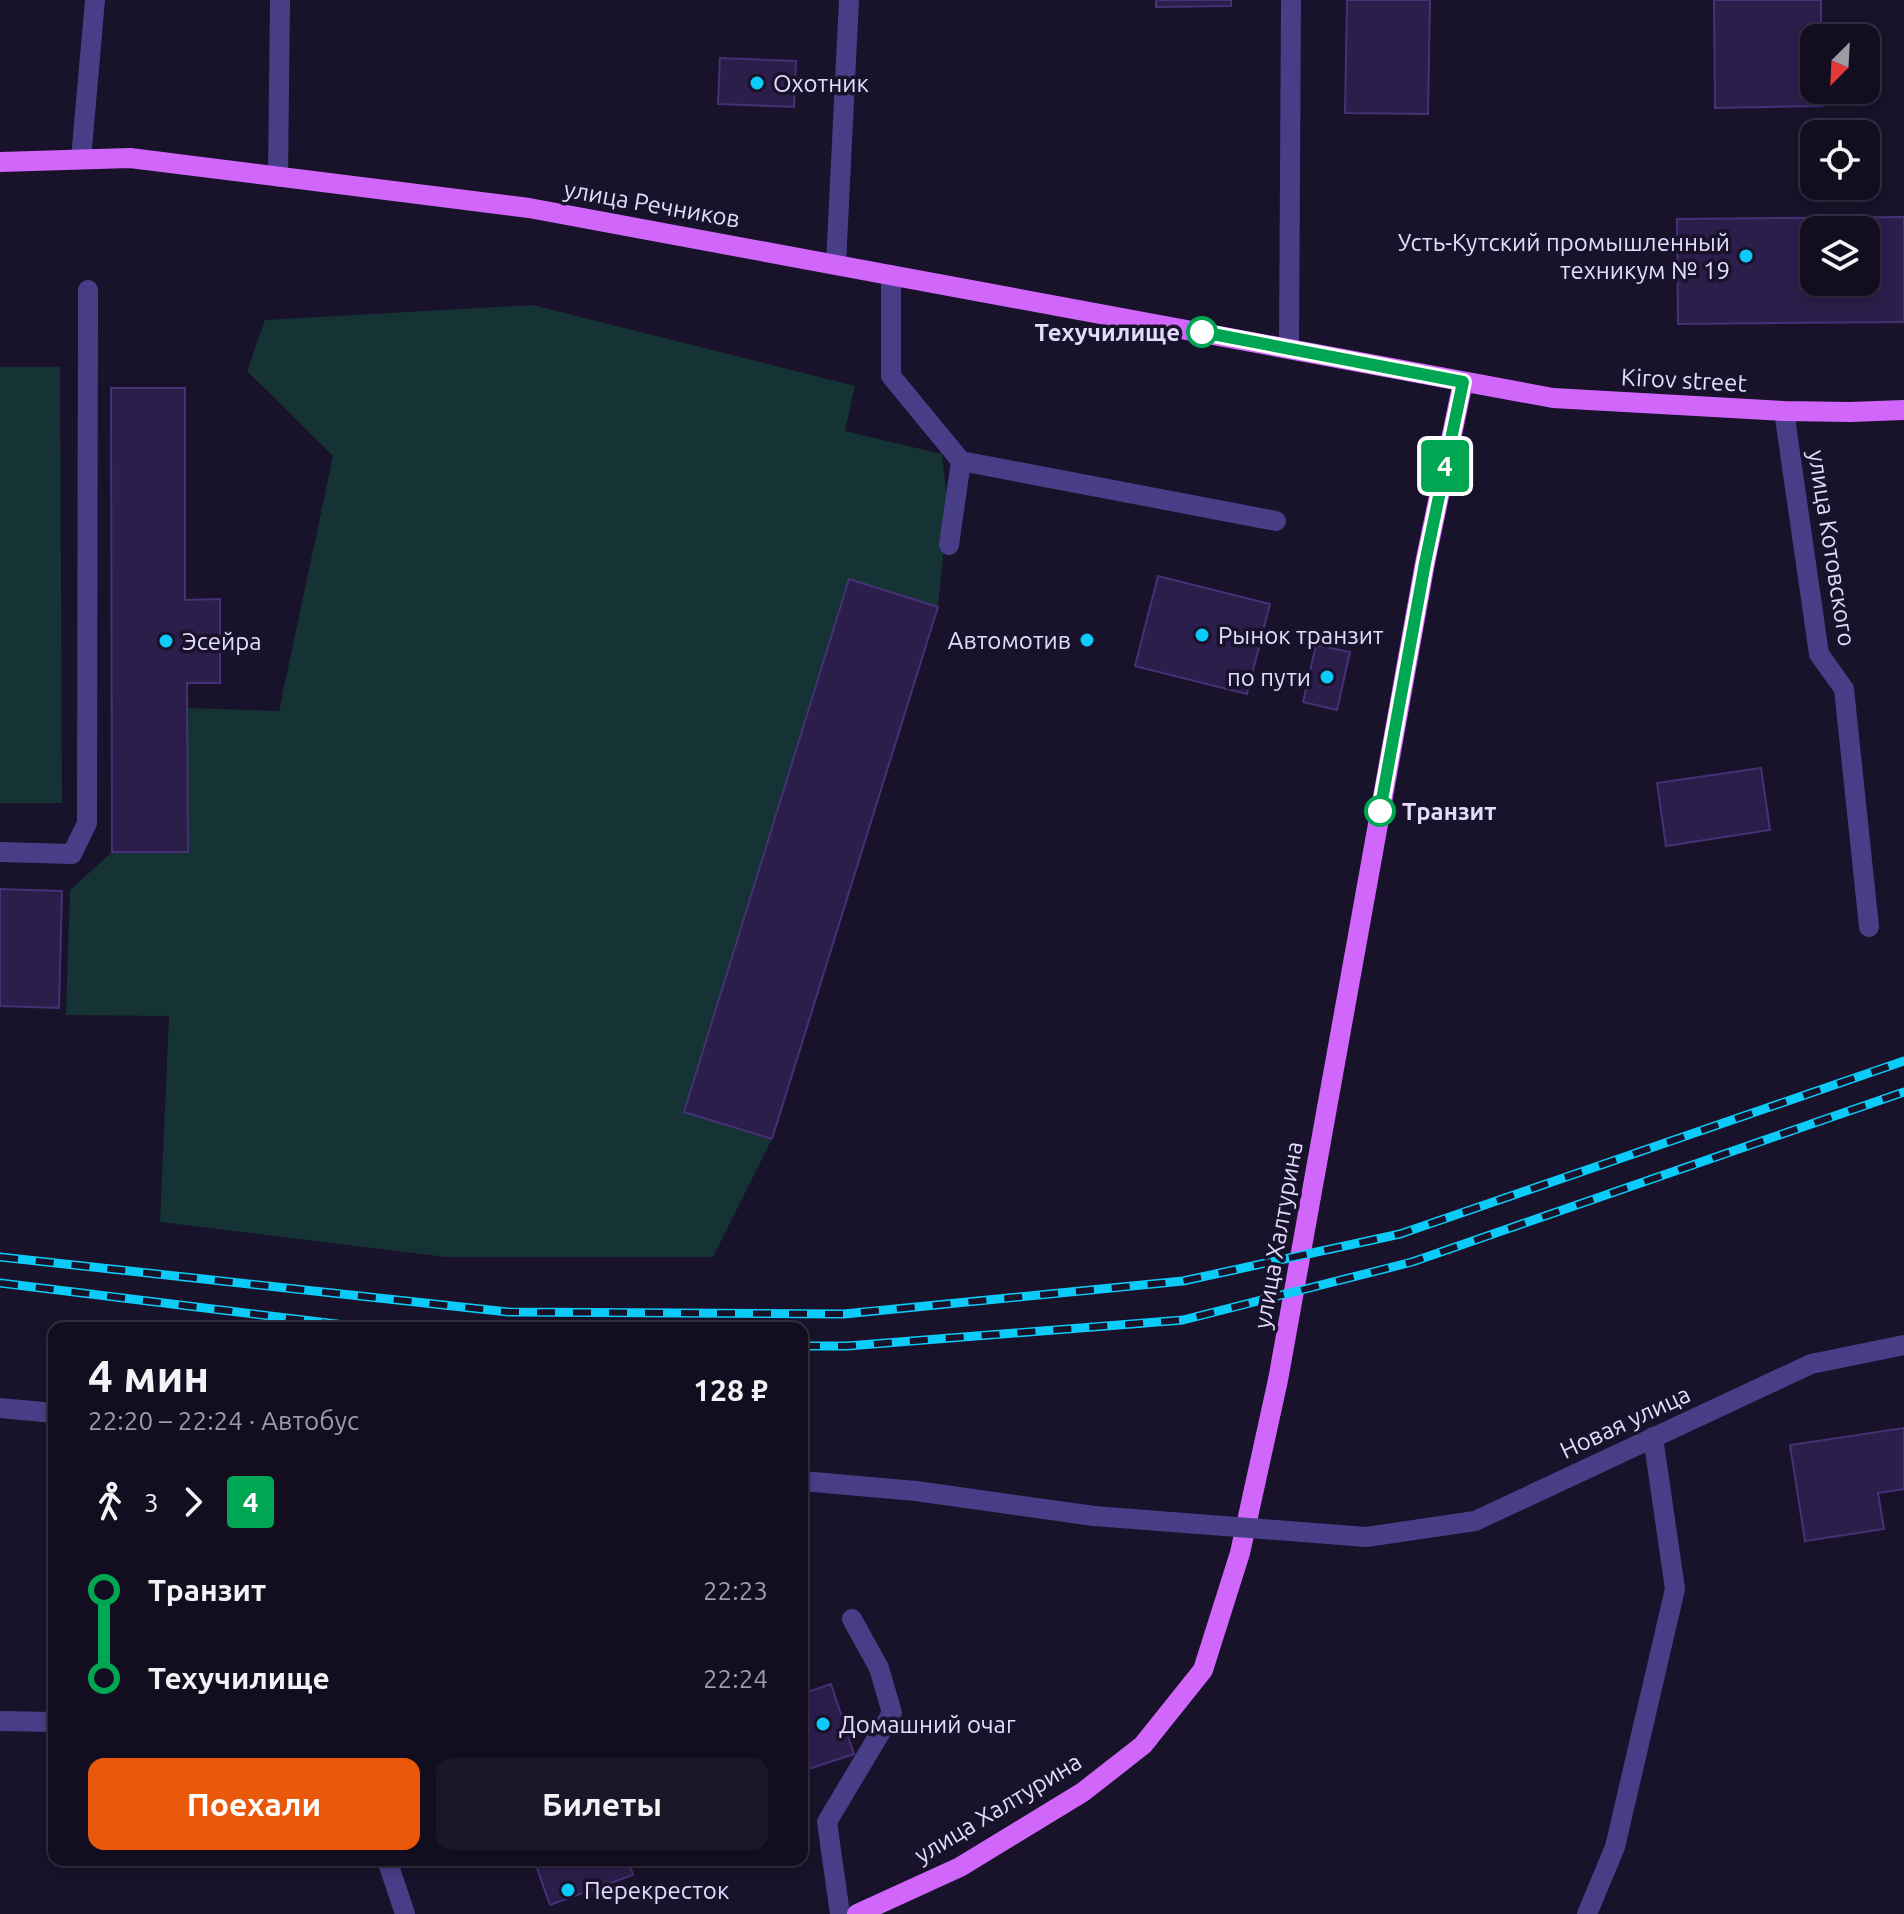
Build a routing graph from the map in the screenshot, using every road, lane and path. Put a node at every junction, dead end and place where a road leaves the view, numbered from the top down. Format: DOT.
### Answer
graph roads {
  1 [pos="95,0"];
  2 [pos="280,0"];
  3 [pos="849,0"];
  4 [pos="1291,0"];
  5 [pos="81,159"];
  6 [pos="0,162"];
  7 [pos="278,177"];
  8 [pos="836,264"];
  9 [pos="891,275"];
  10 [pos="88,290"];
  11 [pos="1289,347"];
  12 [pos="1463,382"];
  13 [pos="1904,410"];
  14 [pos="1784,411"];
  15 [pos="961,461"];
  16 [pos="1276,521"];
  17 [pos="949,545"];
  18 [pos="0,852"];
  19 [pos="1869,927"];
  20 [pos="1904,1345"];
  21 [pos="0,1408"];
  22 [pos="48,1412"];
  23 [pos="1653,1437"];
  24 [pos="808,1482"];
  25 [pos="852,1619"];
  26 [pos="0,1721"];
  27 [pos="48,1722"];
  28 [pos="389,1866"];
  29 [pos="405,1914"];
  30 [pos="840,1914"];
  31 [pos="857,1914"];
  32 [pos="1587,1914"];
  1 -- 5 [label="street"];
  2 -- 7 [label="street"];
  3 -- 8 [label="street"];
  4 -- 11 [label="street"];
  5 -- 6 [label="main road, улица Речников"];
  5 -- 7 [label="main road, улица Речников"];
  7 -- 8 [label="main road, улица Речников"];
  8 -- 9 [label="main road, улица Речников"];
  9 -- 11 [label="main road, улица Речников"];
  9 -- 15 [label="street"];
  10 -- 18 [label="street"];
  11 -- 12 [label="main road, Kirov street"];
  12 -- 14 [label="main road, Kirov street"];
  12 -- 31 [label="main road, улица Халтурина"];
  13 -- 14 [label="main road, Kirov street"];
  14 -- 19 [label="street, улица Котовского"];
  15 -- 16 [label="street"];
  15 -- 17 [label="street"];
  20 -- 23 [label="street, Новая улица"];
  21 -- 22 [label="street"];
  23 -- 24 [label="street, Новая улица, bridge"];
  23 -- 32 [label="street"];
  25 -- 30 [label="street"];
  26 -- 27 [label="street"];
  28 -- 29 [label="street"];
}
